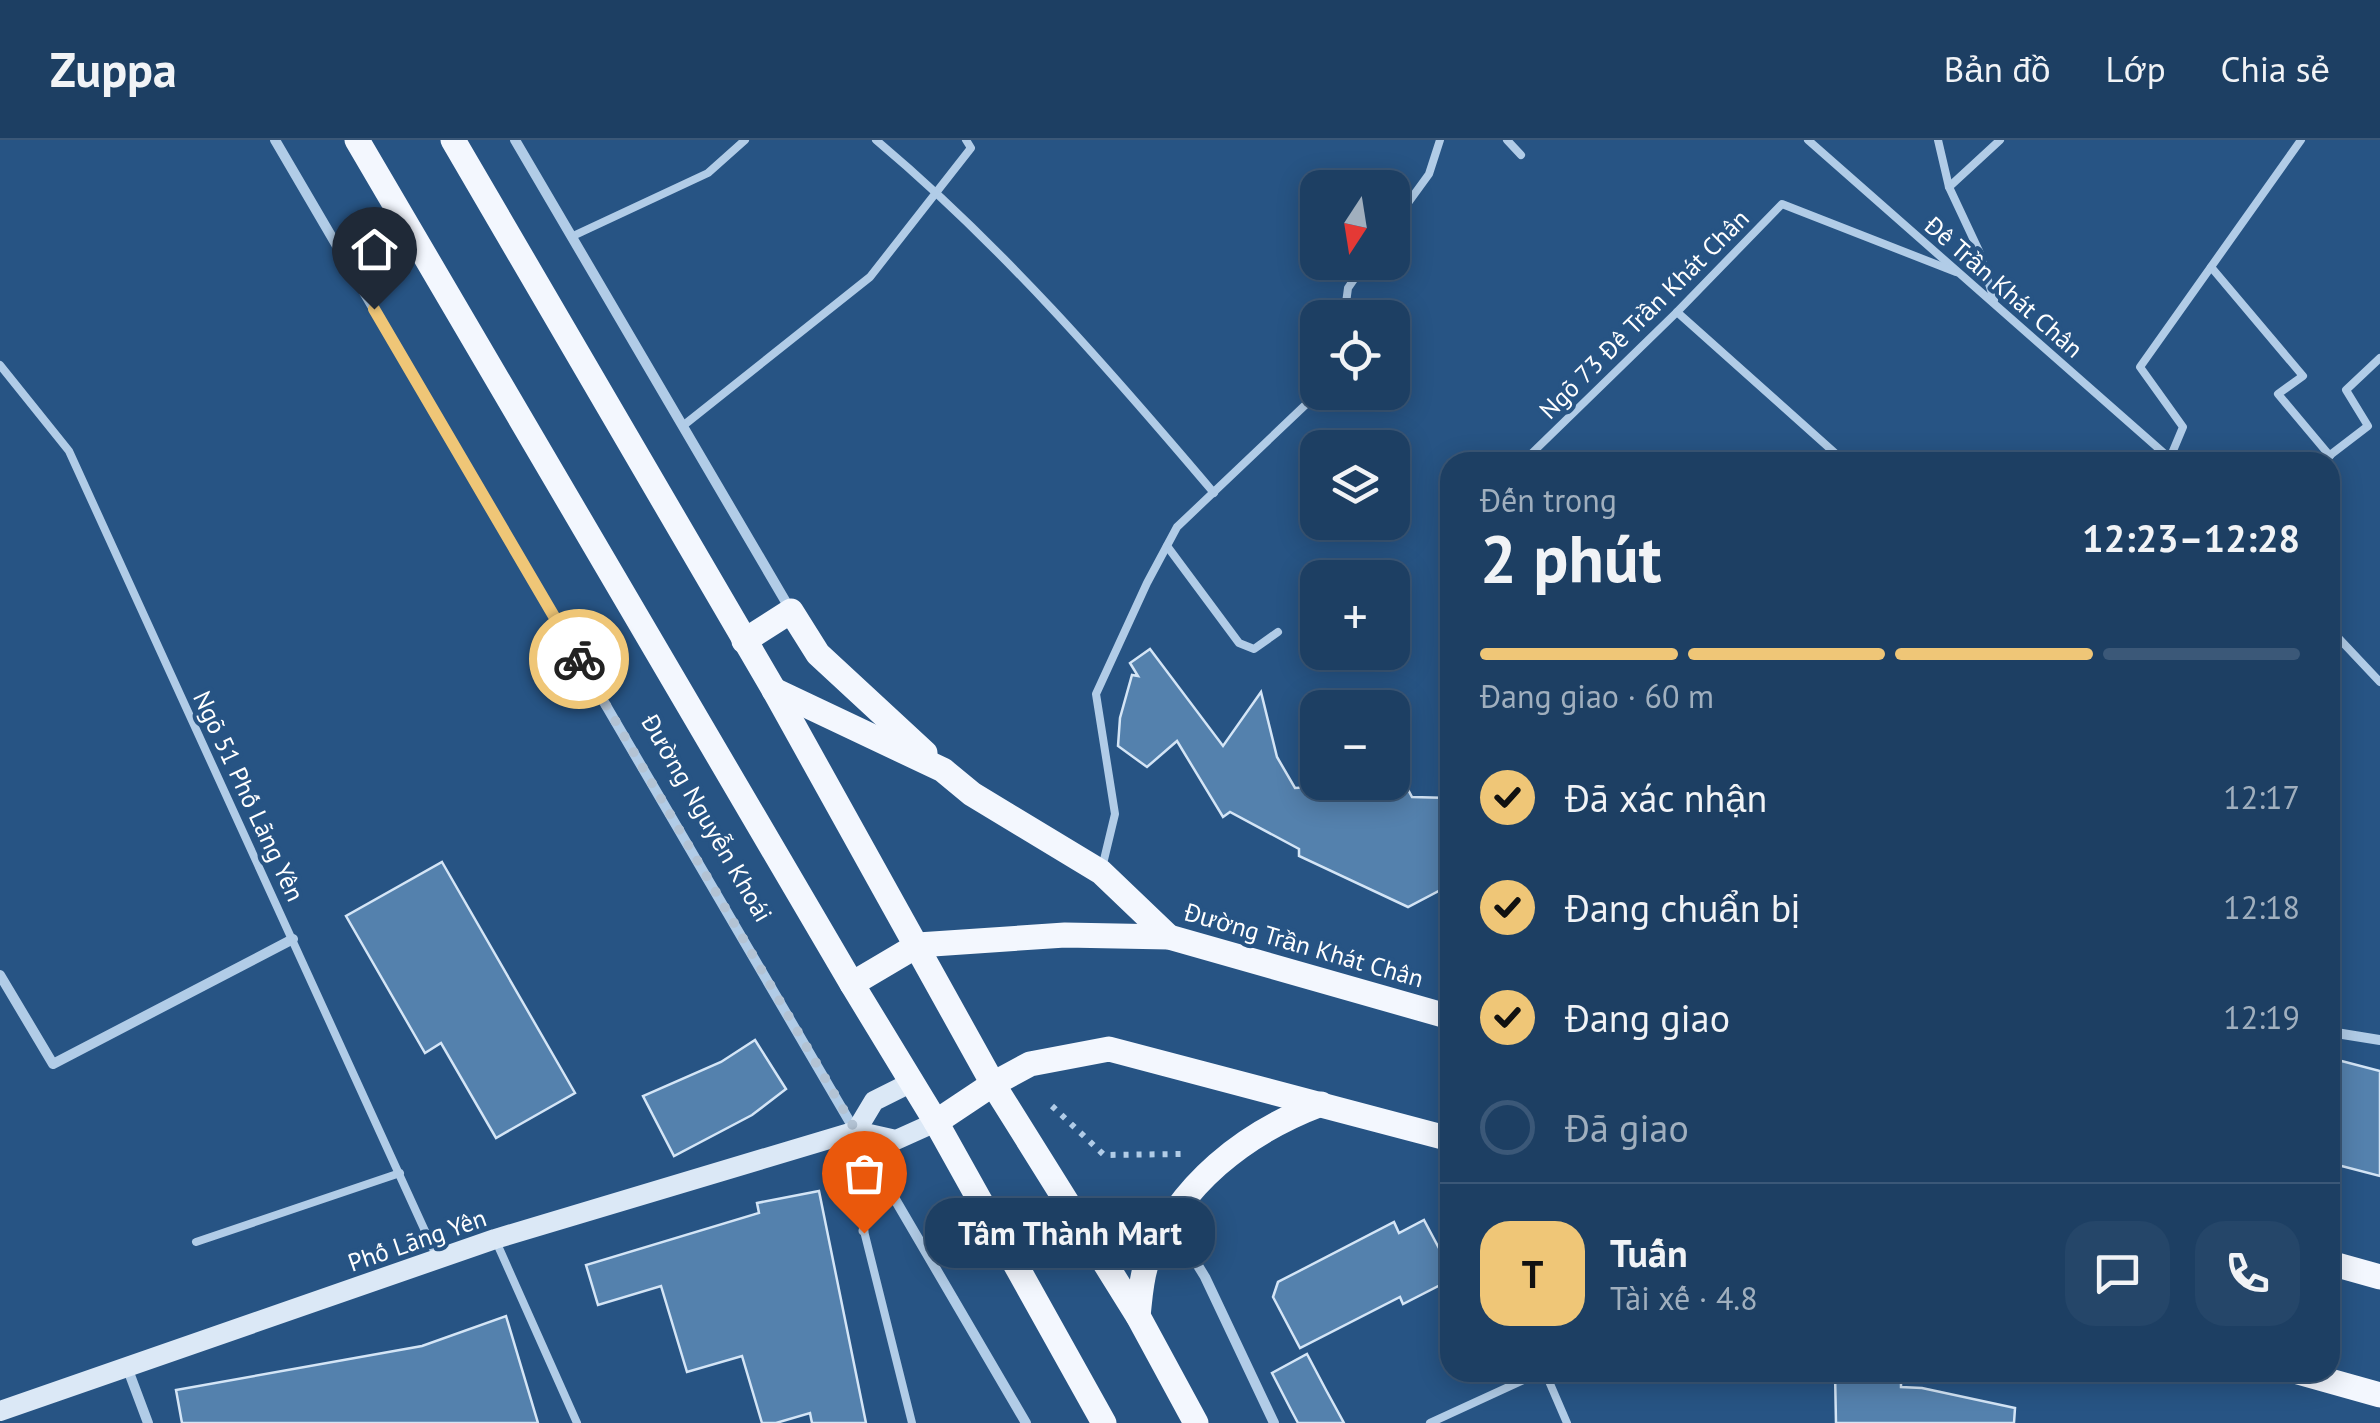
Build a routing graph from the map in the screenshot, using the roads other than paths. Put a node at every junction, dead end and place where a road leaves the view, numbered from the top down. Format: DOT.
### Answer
graph roads {
  1 [pos="274,140"];
  2 [pos="357,140"];
  3 [pos="453,140"];
  4 [pos="515,140"];
  5 [pos="745,140"];
  6 [pos="876,140"];
  7 [pos="966,140"];
  8 [pos="1440,140"];
  9 [pos="1507,140"];
  10 [pos="1808,140"];
  11 [pos="1938,140"];
  12 [pos="2000,140"];
  13 [pos="2301,140"];
  14 [pos="1521,155"];
  15 [pos="1950,187"];
  16 [pos="937,191"];
  17 [pos="1410,200"];
  18 [pos="573,236"];
  19 [pos="2211,267"];
  20 [pos="1956,272"];
  21 [pos="1994,300"];
  22 [pos="1677,312"];
  23 [pos="2380,358"];
  24 [pos="0,364"];
  25 [pos="1300,410"];
  26 [pos="684,425"];
  27 [pos="1534,452"];
  28 [pos="1833,452"];
  29 [pos="2163,452"];
  30 [pos="2175,452"];
  31 [pos="2327,452"];
  32 [pos="2335,452"];
  33 [pos="1214,493"];
  34 [pos="1167,546"];
  35 [pos="791,611"];
  36 [pos="1278,632"];
  37 [pos="2340,640"];
  38 [pos="744,641"];
  39 [pos="2380,682"];
  40 [pos="774,690"];
  41 [pos="943,770"];
  42 [pos="1101,872"];
  43 [pos="1168,937"];
  44 [pos="293,939"];
  45 [pos="918,945"];
  46 [pos="0,974"];
  47 [pos="852,984"];
  48 [pos="1440,1014"];
  49 [pos="2340,1034"];
  50 [pos="2380,1040"];
  51 [pos="912,1082"];
  52 [pos="993,1084"];
  53 [pos="1321,1104"];
  54 [pos="936,1122"];
  55 [pos="856,1131"];
  56 [pos="1440,1136"];
  57 [pos="400,1173"];
  58 [pos="1169,1220"];
  59 [pos="495,1239"];
  60 [pos="196,1242"];
  61 [pos="438,1259"];
  62 [pos="2340,1267"];
  63 [pos="2380,1277"];
  64 [pos="1138,1316"];
  65 [pos="126,1368"];
  66 [pos="1521,1382"];
  67 [pos="1548,1382"];
  68 [pos="2334,1382"];
  69 [pos="2380,1395"];
  70 [pos="0,1411"];
  71 [pos="148,1423"];
  72 [pos="577,1423"];
  73 [pos="912,1423"];
  74 [pos="1026,1423"];
  75 [pos="1104,1423"];
  76 [pos="1196,1423"];
  77 [pos="1274,1423"];
  78 [pos="1430,1423"];
  79 [pos="1566,1423"];
  1 -- 55 [label="street, Đường Nguyễn Khoái"];
  2 -- 47 [label="main road, Đường Nguyễn Khoái"];
  3 -- 38 [label="main road"];
  4 -- 18 [label="street"];
  5 -- 18 [label="lane"];
  6 -- 16 [label="lane"];
  7 -- 16 [label="lane"];
  8 -- 17 [label="lane"];
  9 -- 14 [label="lane"];
  10 -- 20 [label="lane, Đê Trần Khát Chân"];
  11 -- 15 [label="lane"];
  12 -- 15 [label="lane"];
  13 -- 19 [label="lane"];
  15 -- 21 [label="lane"];
  16 -- 26 [label="lane"];
  16 -- 33 [label="lane"];
  18 -- 26 [label="street"];
  19 -- 30 [label="lane"];
  19 -- 31 [label="lane"];
  20 -- 21 [label="lane, Đê Trần Khát Chân"];
  20 -- 22 [label="lane, Ngõ 73 Đê Trần Khát Chân"];
  21 -- 29 [label="lane, Đê Trần Khát Chân"];
  22 -- 27 [label="lane, Ngõ 73 Đê Trần Khát Chân"];
  22 -- 28 [label="lane"];
  23 -- 32 [label="lane"];
  24 -- 44 [label="lane, Ngõ 51 Phố Lãng Yên"];
  25 -- 33 [label="lane"];
  26 -- 35 [label="street"];
  33 -- 34 [label="lane"];
  34 -- 36 [label="lane"];
  34 -- 42 [label="lane"];
  35 -- 38 [label="main road"];
  35 -- 41 [label="main road"];
  37 -- 39 [label="lane"];
  38 -- 40 [label="main road"];
  40 -- 41 [label="main road"];
  40 -- 45 [label="main road"];
  41 -- 42 [label="main road"];
  42 -- 43 [label="main road"];
  43 -- 45 [label="main road, Đường Trần Khát Chân"];
  43 -- 48 [label="main road, Đường Trần Khát Chân"];
  44 -- 46 [label="street"];
  44 -- 57 [label="lane, Ngõ 51 Phố Lãng Yên"];
  45 -- 47 [label="main road, Đường Trần Khát Chân"];
  45 -- 52 [label="main road"];
  47 -- 51 [label="main road, Đường Nguyễn Khoái"];
  49 -- 50 [label="street"];
  51 -- 54 [label="main road, Đường Nguyễn Khoái"];
  51 -- 55 [label="street"];
  52 -- 53 [label="main road"];
  52 -- 54 [label="main road"];
  52 -- 64 [label="main road"];
  53 -- 56 [label="main road"];
  53 -- 58 [label="main road"];
  54 -- 55 [label="street, Phố Lãng Yên"];
  54 -- 75 [label="main road, Đường Nguyễn Khoái"];
  55 -- 59 [label="street, Phố Lãng Yên"];
  55 -- 73 [label="lane"];
  55 -- 74 [label="street, Đường Nguyễn Khoái"];
  57 -- 60 [label="lane"];
  57 -- 61 [label="lane, Ngõ 51 Phố Lãng Yên"];
  58 -- 64 [label="main road"];
  58 -- 77 [label="street"];
  59 -- 61 [label="street, Phố Lãng Yên"];
  59 -- 72 [label="lane"];
  61 -- 65 [label="street, Phố Lãng Yên"];
  62 -- 63 [label="main road"];
  64 -- 76 [label="main road"];
  65 -- 70 [label="street, Phố Lãng Yên"];
  65 -- 71 [label="street"];
  66 -- 78 [label="lane"];
  67 -- 79 [label="lane"];
  68 -- 69 [label="main road"];
}
